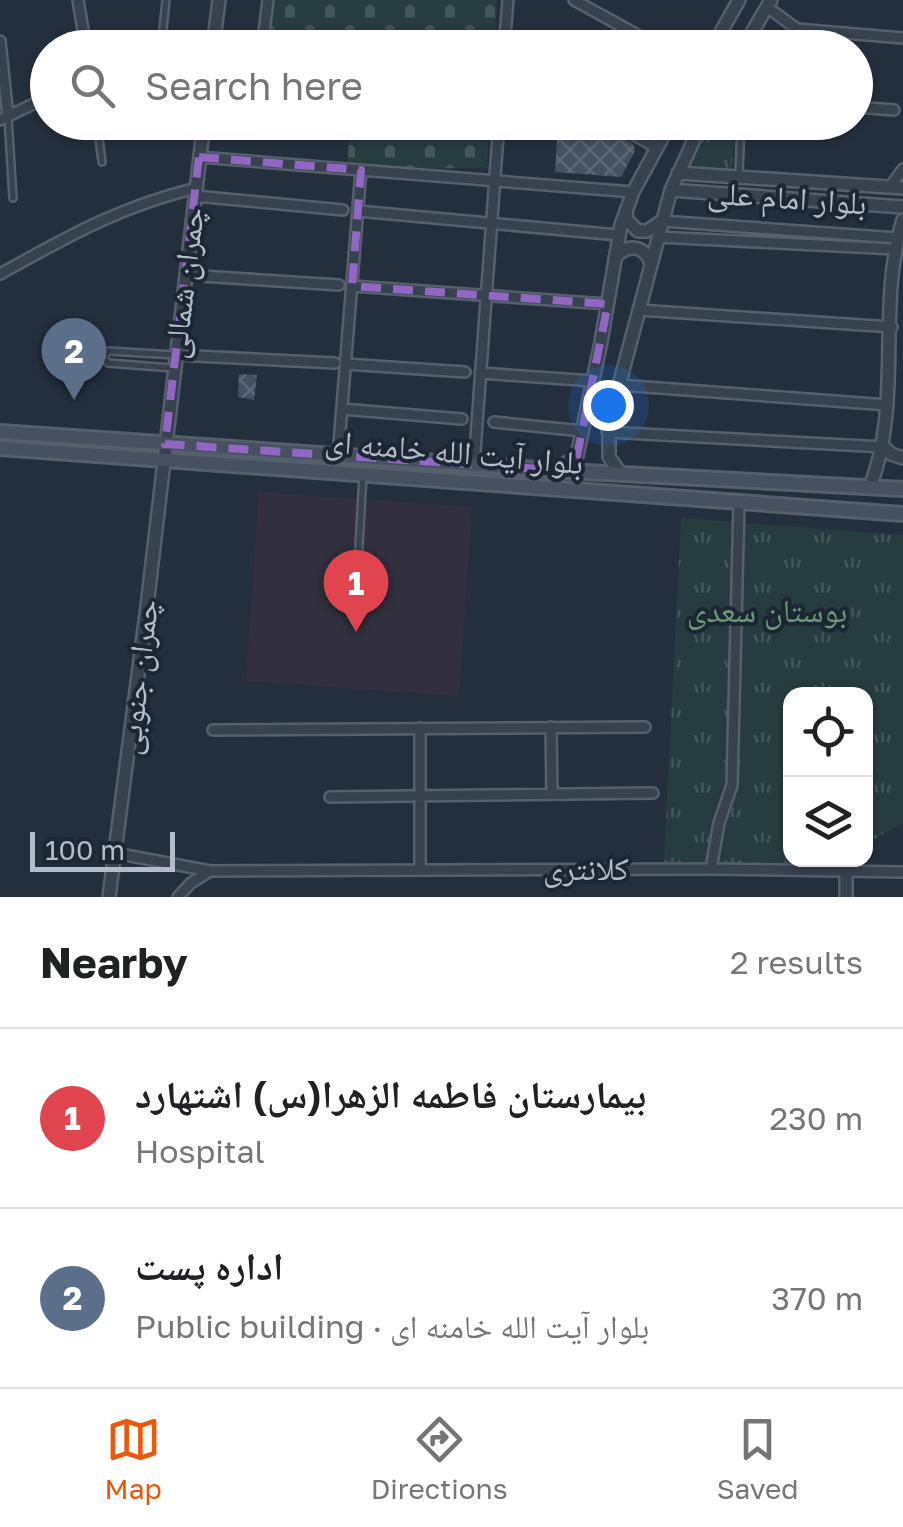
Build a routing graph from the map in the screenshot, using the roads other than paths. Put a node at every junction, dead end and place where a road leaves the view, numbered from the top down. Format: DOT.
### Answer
graph roads {
  1 [pos="78,0"];
  2 [pos="166,0"];
  3 [pos="218,0"];
  4 [pos="268,0"];
  5 [pos="508,0"];
  6 [pos="574,0"];
  7 [pos="739,0"];
  8 [pos="769,4"];
  9 [pos="83,30"];
  10 [pos="163,30"];
  11 [pos="215,30"];
  12 [pos="264,30"];
  13 [pos="506,30"];
  14 [pos="628,30"];
  15 [pos="722,30"];
  16 [pos="754,30"];
  17 [pos="809,30"];
  18 [pos="873,35"];
  19 [pos="903,38"];
  20 [pos="0,41"];
  21 [pos="30,106"];
  22 [pos="873,108"];
  23 [pos="894,110"];
  24 [pos="4,119"];
  25 [pos="99,140"];
  26 [pos="202,140"];
  27 [pos="497,140"];
  28 [pos="651,140"];
  29 [pos="662,140"];
  30 [pos="672,140"];
  31 [pos="679,140"];
  32 [pos="692,140"];
  33 [pos="740,140"];
  34 [pos="660,144"];
  35 [pos="686,151"];
  36 [pos="199,158"];
  37 [pos="102,162"];
  38 [pos="903,169"];
  39 [pos="361,170"];
  40 [pos="678,172"];
  41 [pos="738,177"];
  42 [pos="494,181"];
  43 [pos="896,188"];
  44 [pos="671,190"];
  45 [pos="195,192"];
  46 [pos="633,192"];
  47 [pos="13,198"];
  48 [pos="903,206"];
  49 [pos="343,210"];
  50 [pos="626,210"];
  51 [pos="358,211"];
  52 [pos="903,220"];
  53 [pos="662,222"];
  54 [pos="491,224"];
  55 [pos="618,235"];
  56 [pos="658,237"];
  57 [pos="896,244"];
  58 [pos="615,258"];
  59 [pos="651,263"];
  60 [pos="0,274"];
  61 [pos="185,274"];
  62 [pos="339,286"];
  63 [pos="352,286"];
  64 [pos="486,296"];
  65 [pos="608,304"];
  66 [pos="639,310"];
  67 [pos="892,327"];
  68 [pos="175,361"];
  69 [pos="340,363"];
  70 [pos="465,372"];
  71 [pos="480,373"];
  72 [pos="593,381"];
  73 [pos="619,385"];
  74 [pos="888,404"];
  75 [pos="342,408"];
  76 [pos="462,420"];
  77 [pos="494,422"];
  78 [pos="584,431"];
  79 [pos="0,432"];
  80 [pos="607,432"];
  81 [pos="884,446"];
  82 [pos="0,448"];
  83 [pos="164,451"];
  84 [pos="338,456"];
  85 [pos="903,458"];
  86 [pos="474,465"];
  87 [pos="555,470"];
  88 [pos="363,472"];
  89 [pos="621,474"];
  90 [pos="870,488"];
  91 [pos="903,489"];
  92 [pos="739,502"];
  93 [pos="903,514"];
  94 [pos="356,617"];
  95 [pos="551,727"];
  96 [pos="645,727"];
  97 [pos="420,728"];
  98 [pos="213,730"];
  99 [pos="654,793"];
  100 [pos="552,794"];
  101 [pos="420,795"];
  102 [pos="330,796"];
  103 [pos="115,854"];
  104 [pos="712,869"];
  105 [pos="420,870"];
  106 [pos="210,872"];
  107 [pos="846,872"];
  108 [pos="903,872"];
  109 [pos="108,897"];
  110 [pos="178,897"];
  111 [pos="846,897"];
  112 [pos="860,897"];
  1 -- 9 [label="street"];
  2 -- 10 [label="lane"];
  3 -- 11 [label="street"];
  4 -- 12 [label="street"];
  5 -- 13 [label="street"];
  6 -- 14 [label="street"];
  7 -- 15 [label="street"];
  8 -- 16 [label="street"];
  8 -- 17 [label="street"];
  18 -- 19 [label="street"];
  20 -- 24 [label="street"];
  21 -- 24 [label="street"];
  22 -- 23 [label="street"];
  24 -- 47 [label="lane"];
  25 -- 37 [label="lane"];
  26 -- 36 [label="street, چمران شمالی"];
  27 -- 42 [label="street"];
  28 -- 34 [label="street"];
  29 -- 34 [label="street"];
  30 -- 34 [label="street"];
  31 -- 35 [label="street"];
  32 -- 35 [label="street"];
  33 -- 41 [label="lane"];
  34 -- 46 [label="street"];
  35 -- 40 [label="street"];
  36 -- 39 [label="street"];
  36 -- 45 [label="street, چمران شمالی"];
  38 -- 43 [label="street"];
  39 -- 42 [label="street"];
  39 -- 51 [label="street"];
  40 -- 41 [label="street, بلوار امام علی"];
  40 -- 44 [label="street"];
  41 -- 43 [label="street, بلوار امام علی"];
  42 -- 46 [label="street"];
  42 -- 54 [label="street"];
  44 -- 48 [label="street, بلوار امام علی"];
  44 -- 53 [label="street"];
  45 -- 49 [label="street"];
  45 -- 60 [label="street"];
  45 -- 61 [label="street, چمران شمالی"];
  46 -- 50 [label="street"];
  50 -- 53 [label="street"];
  50 -- 55 [label="street"];
  51 -- 54 [label="street"];
  51 -- 63 [label="street"];
  52 -- 57 [label="street"];
  53 -- 56 [label="street"];
  53 -- 57 [label="street"];
  54 -- 55 [label="street"];
  54 -- 64 [label="street"];
  55 -- 58 [label="street"];
  56 -- 57 [label="street"];
  56 -- 59 [label="street"];
  57 -- 67 [label="street"];
  58 -- 59 [label="street"];
  58 -- 65 [label="street"];
  59 -- 66 [label="street"];
  61 -- 62 [label="street"];
  61 -- 68 [label="street, چمران شمالی"];
  63 -- 64 [label="street"];
  63 -- 69 [label="street"];
  64 -- 65 [label="street"];
  64 -- 71 [label="street"];
  65 -- 72 [label="street"];
  66 -- 67 [label="street"];
  66 -- 73 [label="street"];
  67 -- 74 [label="street"];
  68 -- 68 [label="lane"];
  68 -- 69 [label="street"];
  68 -- 83 [label="street, چمران شمالی"];
  69 -- 70 [label="street"];
  69 -- 75 [label="street"];
  71 -- 72 [label="street"];
  71 -- 86 [label="street"];
  72 -- 78 [label="street"];
  73 -- 74 [label="street"];
  73 -- 80 [label="street"];
  74 -- 81 [label="street"];
  75 -- 76 [label="street"];
  75 -- 84 [label="street"];
  77 -- 78 [label="street"];
  78 -- 80 [label="street"];
  78 -- 87 [label="street"];
  79 -- 83 [label="main road, بلوار آیت الله خامنه ای"];
  80 -- 81 [label="street"];
  80 -- 89 [label="street"];
  81 -- 85 [label="street"];
  81 -- 90 [label="street"];
  82 -- 83 [label="main road, بلوار آیت الله خامنه ای"];
  83 -- 84 [label="main road, بلوار آیت الله خامنه ای"];
  83 -- 88 [label="main road, بلوار آیت الله خامنه ای"];
  83 -- 103 [label="street, چمران جنوبی"];
  84 -- 86 [label="main road, بلوار آیت الله خامنه ای"];
  86 -- 87 [label="main road, بلوار آیت الله خامنه ای"];
  87 -- 89 [label="main road, بلوار آیت الله خامنه ای"];
  88 -- 92 [label="main road, بلوار آیت الله خامنه ای"];
  88 -- 94 [label="lane"];
  89 -- 90 [label="main road, بلوار آیت الله خامنه ای"];
  90 -- 91 [label="main road, بلوار آیت الله خامنه ای"];
  92 -- 93 [label="main road, بلوار آیت الله خامنه ای"];
  92 -- 104 [label="street"];
  95 -- 96 [label="street"];
  95 -- 97 [label="street"];
  95 -- 100 [label="street"];
  97 -- 98 [label="street"];
  97 -- 101 [label="street"];
  99 -- 100 [label="street"];
  100 -- 101 [label="street"];
  101 -- 102 [label="street"];
  101 -- 105 [label="street"];
  103 -- 106 [label="street, کلانتری"];
  103 -- 109 [label="street, چمران جنوبی"];
  104 -- 105 [label="street, کلانتری"];
  104 -- 107 [label="street, کلانتری"];
  105 -- 106 [label="street, کلانتری"];
  106 -- 110 [label="street"];
  107 -- 108 [label="street, کلانتری"];
  107 -- 111 [label="street"];
  111 -- 112 [label="lane"];
}
